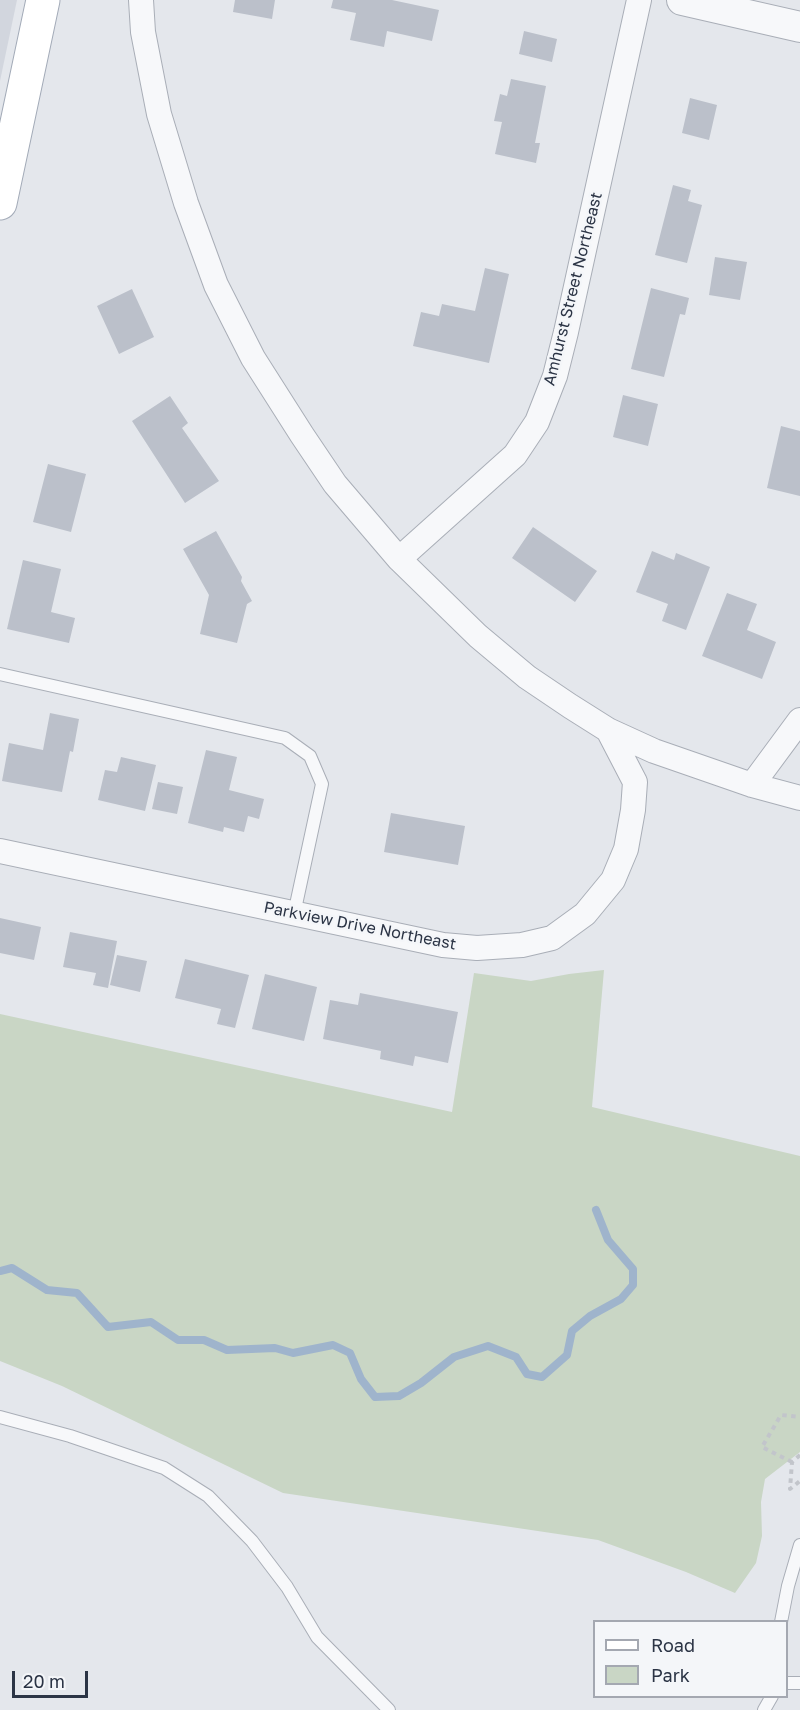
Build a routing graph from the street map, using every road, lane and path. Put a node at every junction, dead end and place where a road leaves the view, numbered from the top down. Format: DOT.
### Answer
graph roads {
  1 [pos="43,0"];
  2 [pos="141,0"];
  3 [pos="639,0"];
  4 [pos="682,0"];
  5 [pos="800,27"];
  6 [pos="1,197"];
  7 [pos="399,559"];
  8 [pos="0,674"];
  9 [pos="800,720"];
  10 [pos="608,730"];
  11 [pos="752,785"];
  12 [pos="800,798"];
  13 [pos="0,851"];
  14 [pos="294,914"];
  15 [pos="0,1417"];
  16 [pos="800,1417"];
  17 [pos="800,1455"];
  18 [pos="792,1462"];
  19 [pos="800,1481"];
  20 [pos="800,1545"];
  21 [pos="781,1620"];
  22 [pos="389,1710"];
  1 -- 6 [label="main road"];
  2 -- 7 [label="street"];
  3 -- 7 [label="street, Amhurst Street Northeast"];
  4 -- 5 [label="street"];
  7 -- 10 [label="street"];
  8 -- 14 [label="lane"];
  9 -- 11 [label="street"];
  10 -- 11 [label="street"];
  10 -- 14 [label="street, Parkview Drive Northeast"];
  11 -- 12 [label="street"];
  13 -- 14 [label="street, Parkview Drive Northeast"];
  15 -- 22 [label="lane"];
  16 -- 18 [label="path"];
  17 -- 18 [label="path"];
  18 -- 19 [label="path"];
  20 -- 21 [label="lane"];
}
